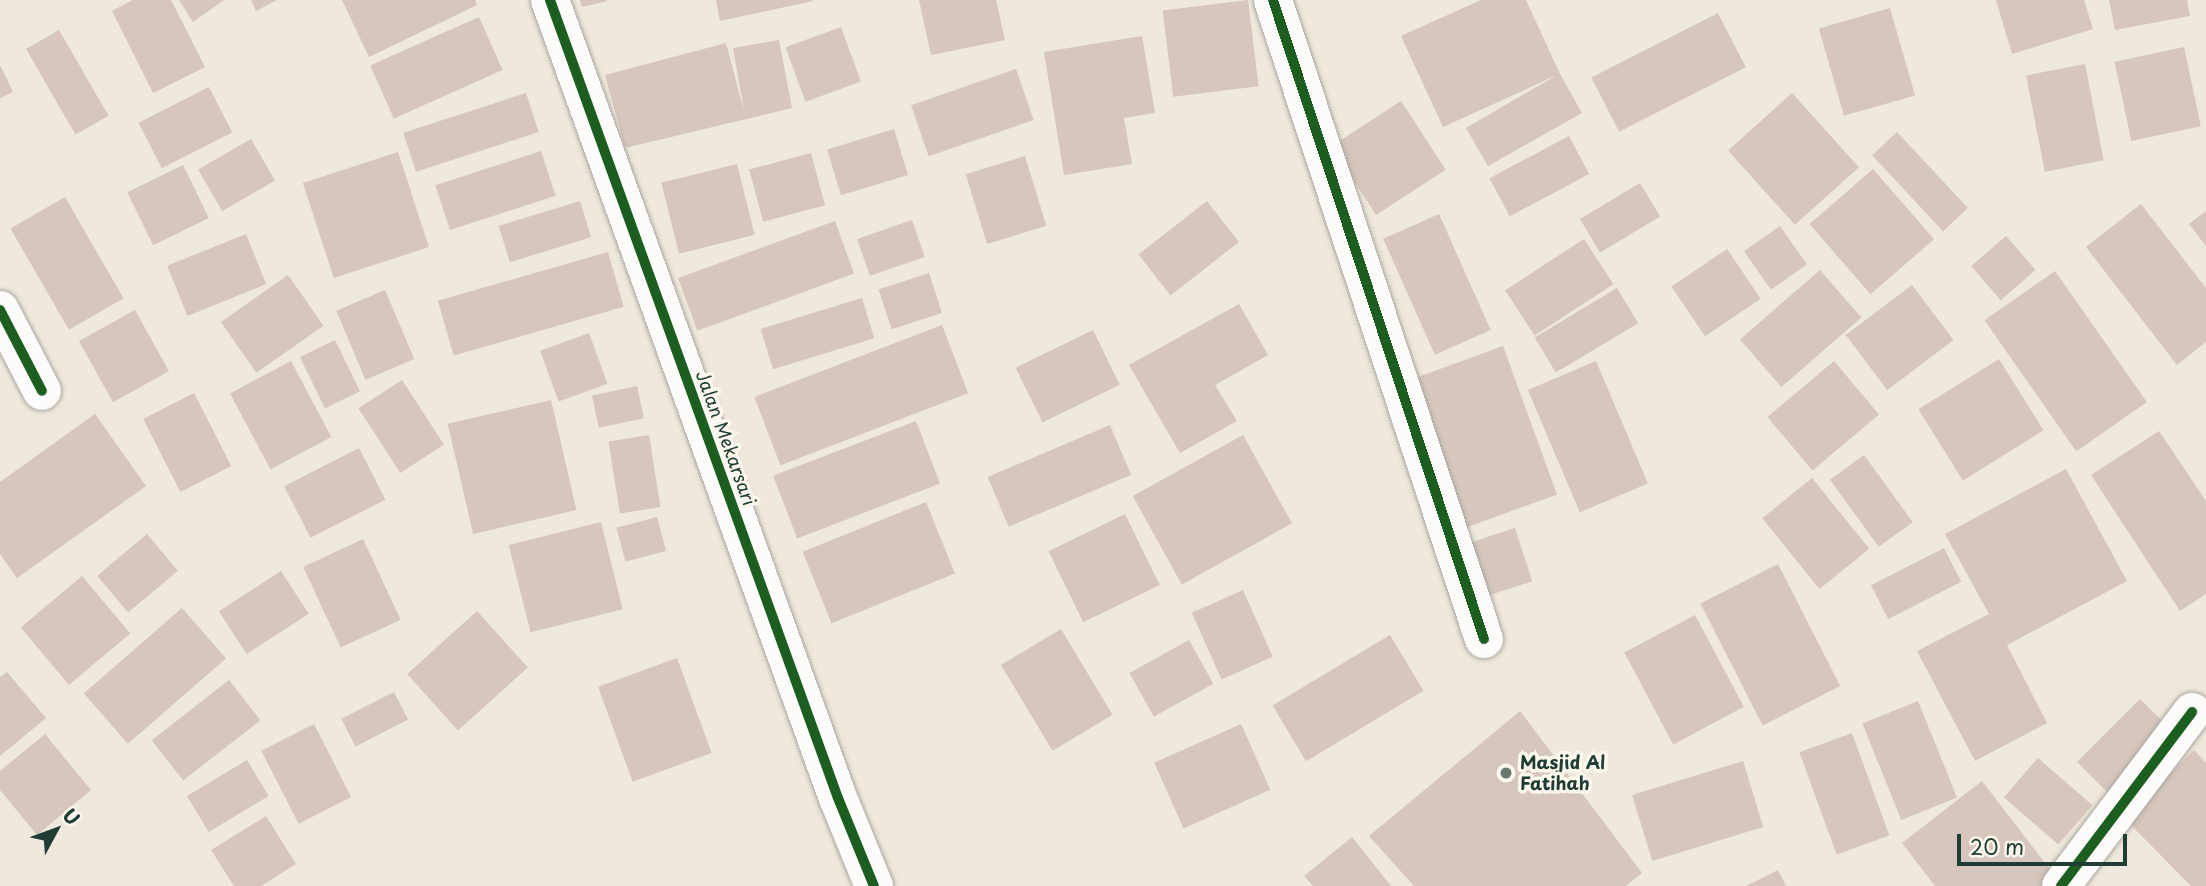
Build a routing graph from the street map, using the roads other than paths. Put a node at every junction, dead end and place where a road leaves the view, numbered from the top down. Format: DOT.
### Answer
graph roads {
  1 [pos="550,0"];
  2 [pos="1273,0"];
  3 [pos="0,310"];
  4 [pos="42,391"];
  5 [pos="1484,639"];
  6 [pos="2192,712"];
  7 [pos="874,886"];
  8 [pos="2060,886"];
  1 -- 7 [label="street, Jalan Mekarsari"];
  2 -- 5 [label="street"];
  3 -- 4 [label="street"];
  6 -- 8 [label="street"];
}
